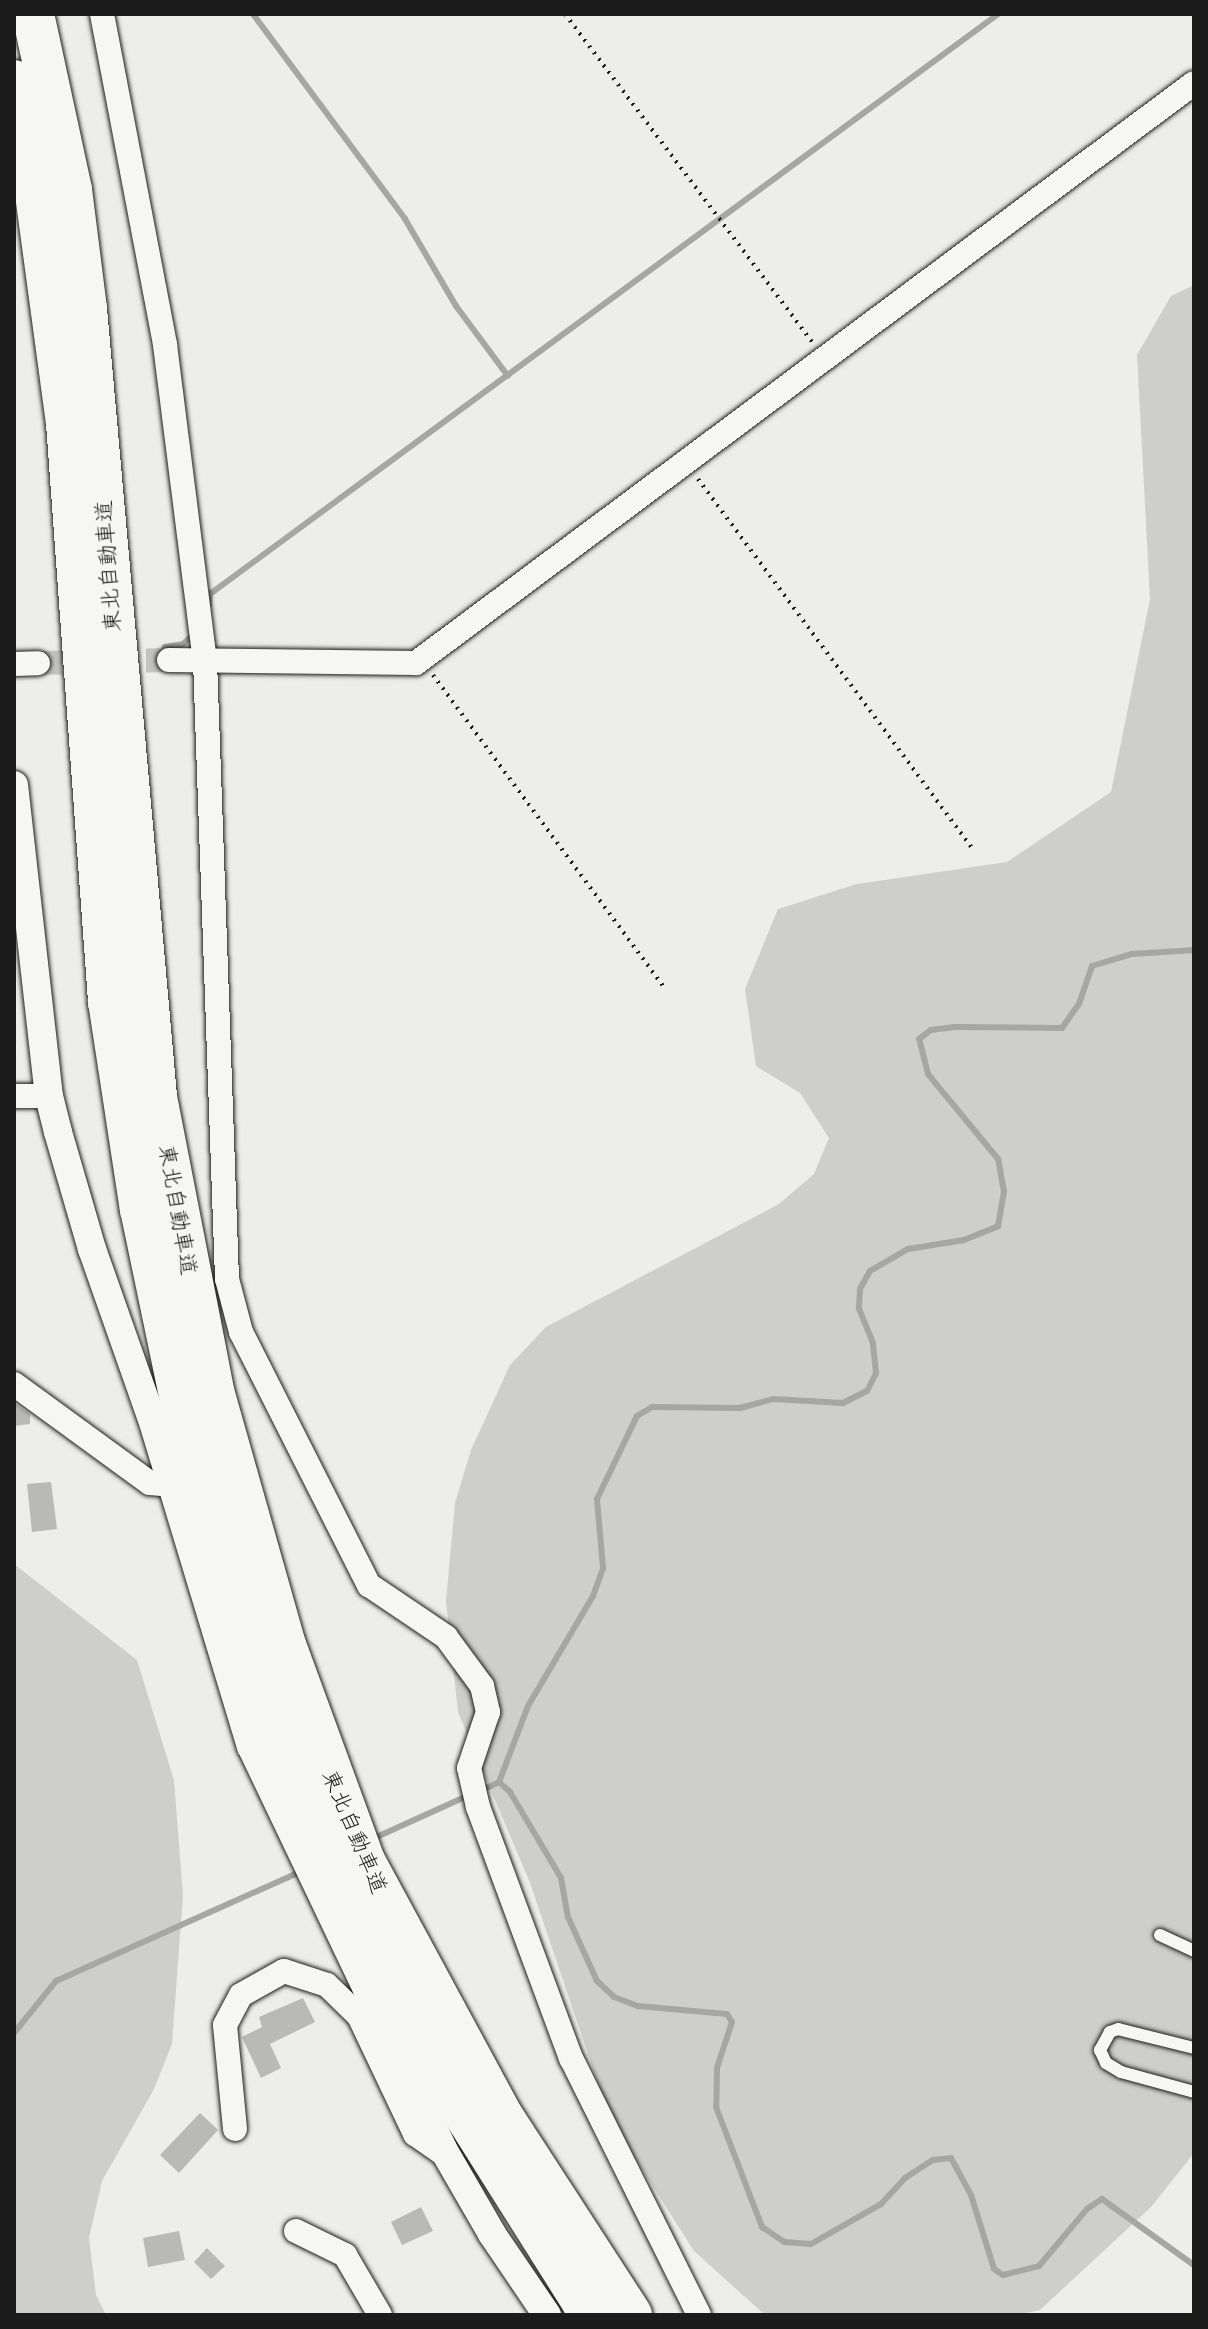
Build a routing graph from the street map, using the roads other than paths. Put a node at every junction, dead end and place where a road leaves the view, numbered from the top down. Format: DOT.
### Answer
graph roads {
  1 [pos="33,14"];
  2 [pos="102,14"];
  3 [pos="14,81"];
  4 [pos="1194,83"];
  5 [pos="169,660"];
  6 [pos="205,661"];
  7 [pos="14,785"];
  8 [pos="14,1096"];
  9 [pos="49,1096"];
  10 [pos="14,1384"];
  11 [pos="173,1485"];
  12 [pos="1160,1935"];
  13 [pos="1194,1951"];
  14 [pos="1194,2048"];
  15 [pos="1194,2092"];
  16 [pos="235,2129"];
  17 [pos="448,2157"];
  18 [pos="296,2231"];
  19 [pos="380,2315"];
  20 [pos="547,2315"];
  21 [pos="591,2315"];
  22 [pos="631,2315"];
  23 [pos="699,2315"];
  1 -- 22 [label="highway, 東北自動車道"];
  2 -- 6 [label="street"];
  3 -- 21 [label="highway, 東北自動車道"];
  4 -- 6 [label="street"];
  5 -- 6 [label="street"];
  6 -- 23 [label="street"];
  7 -- 9 [label="street"];
  8 -- 9 [label="street"];
  9 -- 11 [label="street"];
  10 -- 11 [label="street"];
  11 -- 17 [label="street"];
  12 -- 13 [label="lane"];
  14 -- 15 [label="lane"];
  16 -- 17 [label="street"];
  17 -- 20 [label="street"];
  18 -- 19 [label="street"];
}
